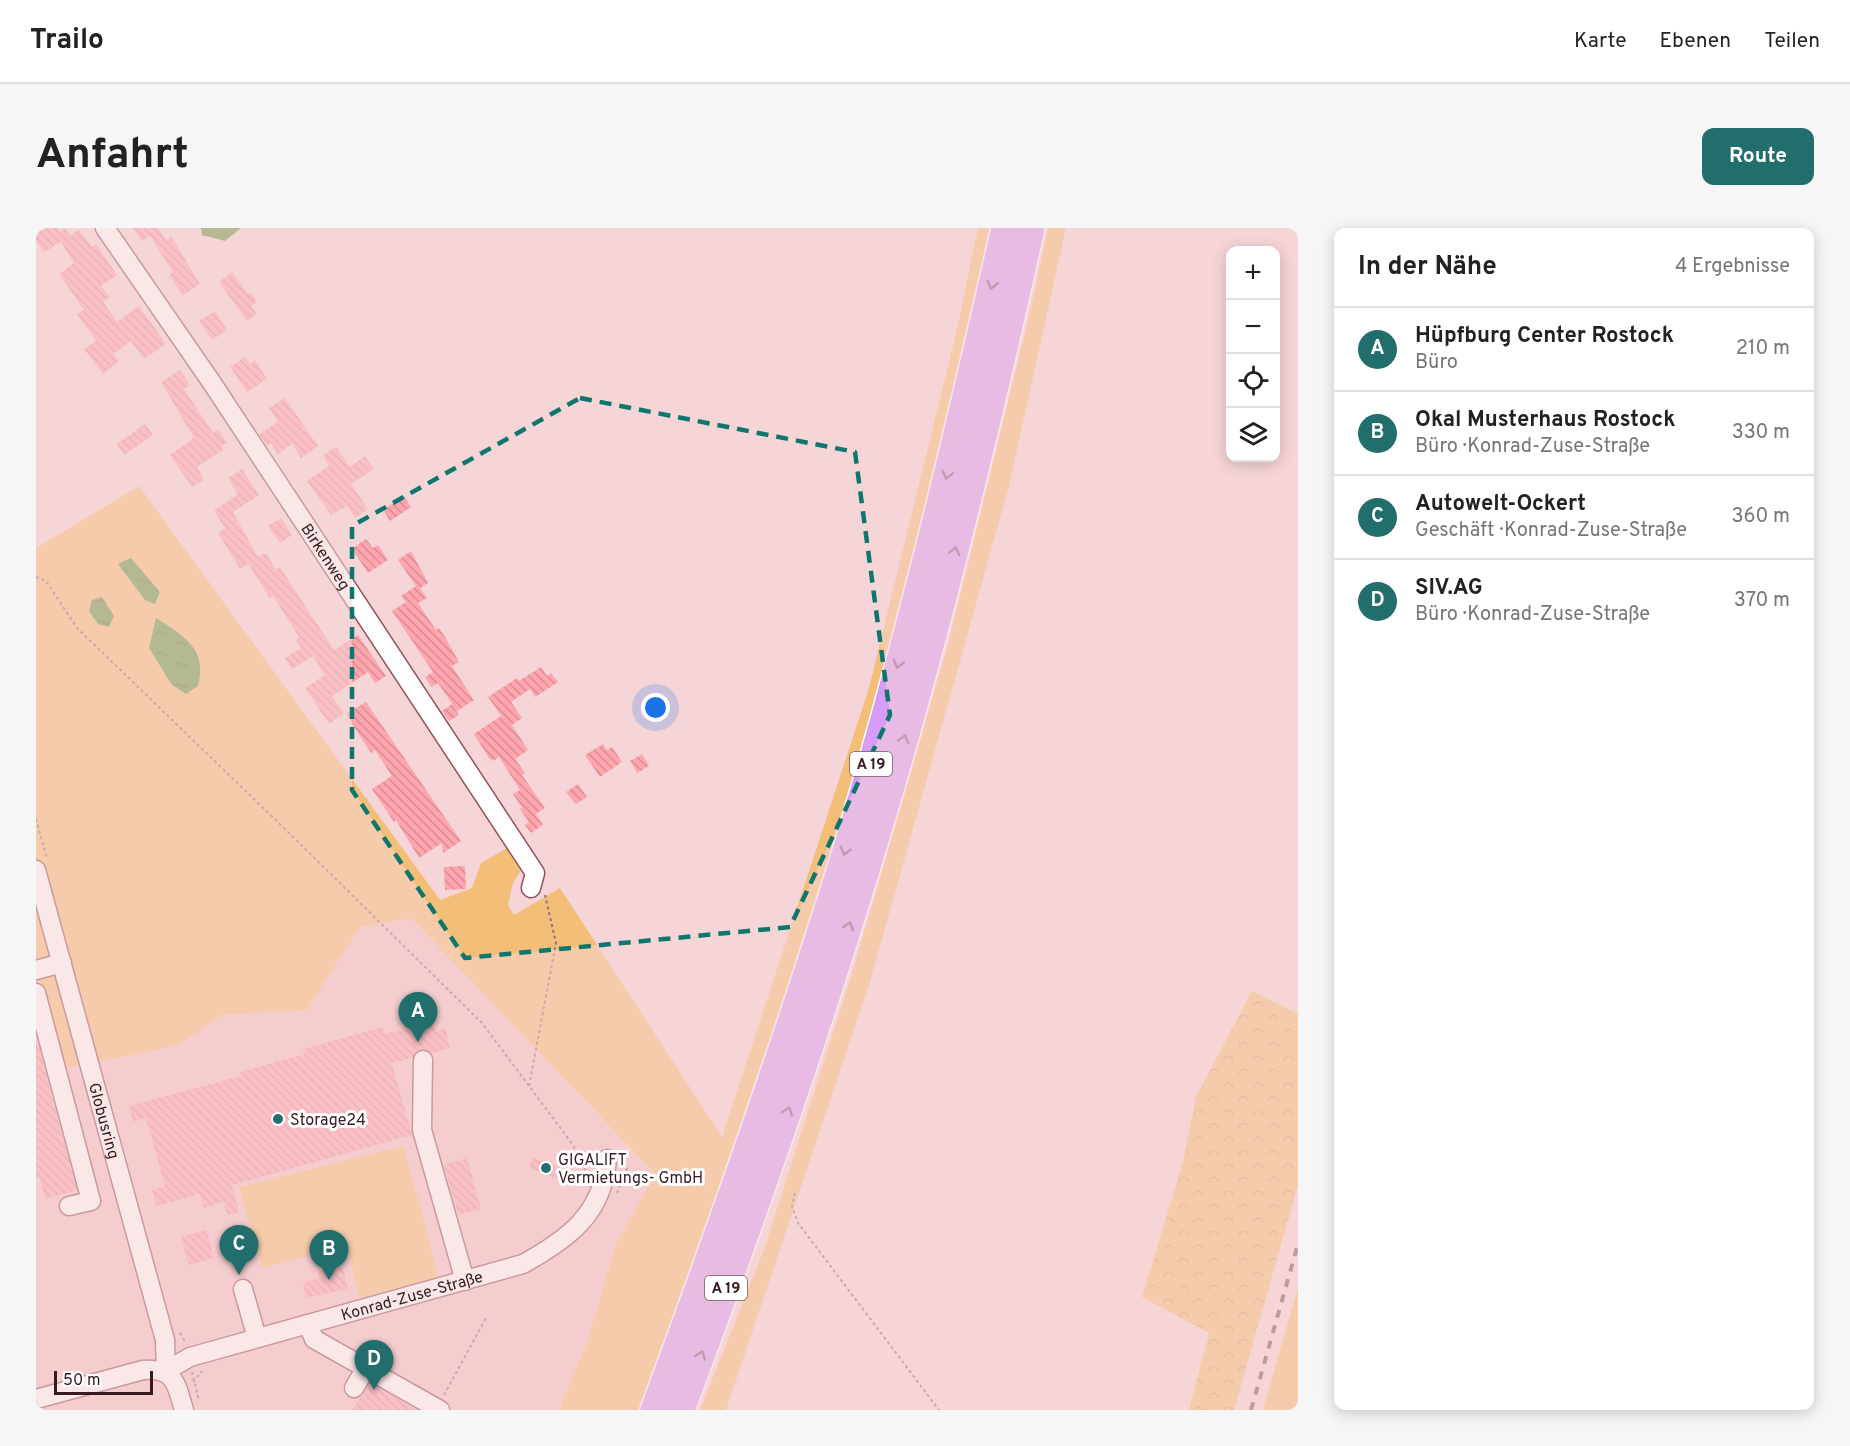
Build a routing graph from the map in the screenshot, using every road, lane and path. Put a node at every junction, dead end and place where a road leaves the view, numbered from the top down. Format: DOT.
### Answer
graph roads {
  1 [pos="105,228"];
  2 [pos="1005,228"];
  3 [pos="1031,228"];
  4 [pos="36,576"];
  5 [pos="36,870"];
  6 [pos="531,888"];
  7 [pos="62,963"];
  8 [pos="36,970"];
  9 [pos="36,993"];
  10 [pos="423,1060"];
  11 [pos="529,1086"];
  12 [pos="108,1130"];
  13 [pos="76,1139"];
  14 [pos="607,1159"];
  15 [pos="590,1180"];
  16 [pos="795,1193"];
  17 [pos="69,1206"];
  18 [pos="465,1281"];
  19 [pos="243,1288"];
  20 [pos="488,1316"];
  21 [pos="308,1324"];
  22 [pos="257,1338"];
  23 [pos="366,1368"];
  24 [pos="172,1379"];
  25 [pos="354,1388"];
  26 [pos="36,1399"];
  27 [pos="438,1409"];
  28 [pos="184,1410"];
  29 [pos="201,1410"];
  30 [pos="654,1410"];
  31 [pos="681,1410"];
  32 [pos="939,1410"];
  1 -- 6 [label="street, Birkenweg"];
  2 -- 30 [label="highway, A 19, one-way"];
  31 -- 3 [label="highway, A 19, one-way"];
  4 -- 11 [label="path"];
  5 -- 7 [label="street, Globusring"];
  6 -- 11 [label="path"];
  7 -- 8 [label="street"];
  7 -- 12 [label="street, Globusring"];
  9 -- 13 [label="street"];
  10 -- 18 [label="street"];
  11 -- 15 [label="path"];
  12 -- 13 [label="street"];
  12 -- 24 [label="street, Globusring"];
  13 -- 17 [label="street"];
  14 -- 18 [label="street, Konrad-Zuse-Straße"];
  16 -- 32 [label="path"];
  18 -- 21 [label="street, Konrad-Zuse-Straße"];
  19 -- 22 [label="street"];
  20 -- 27 [label="path"];
  21 -- 22 [label="street, Konrad-Zuse-Straße"];
  21 -- 23 [label="street"];
  22 -- 24 [label="street, Konrad-Zuse-Straße"];
  23 -- 25 [label="street"];
  23 -- 27 [label="street"];
  24 -- 26 [label="street"];
  24 -- 28 [label="street, Globusring"];
  24 -- 29 [label="path"];
}
